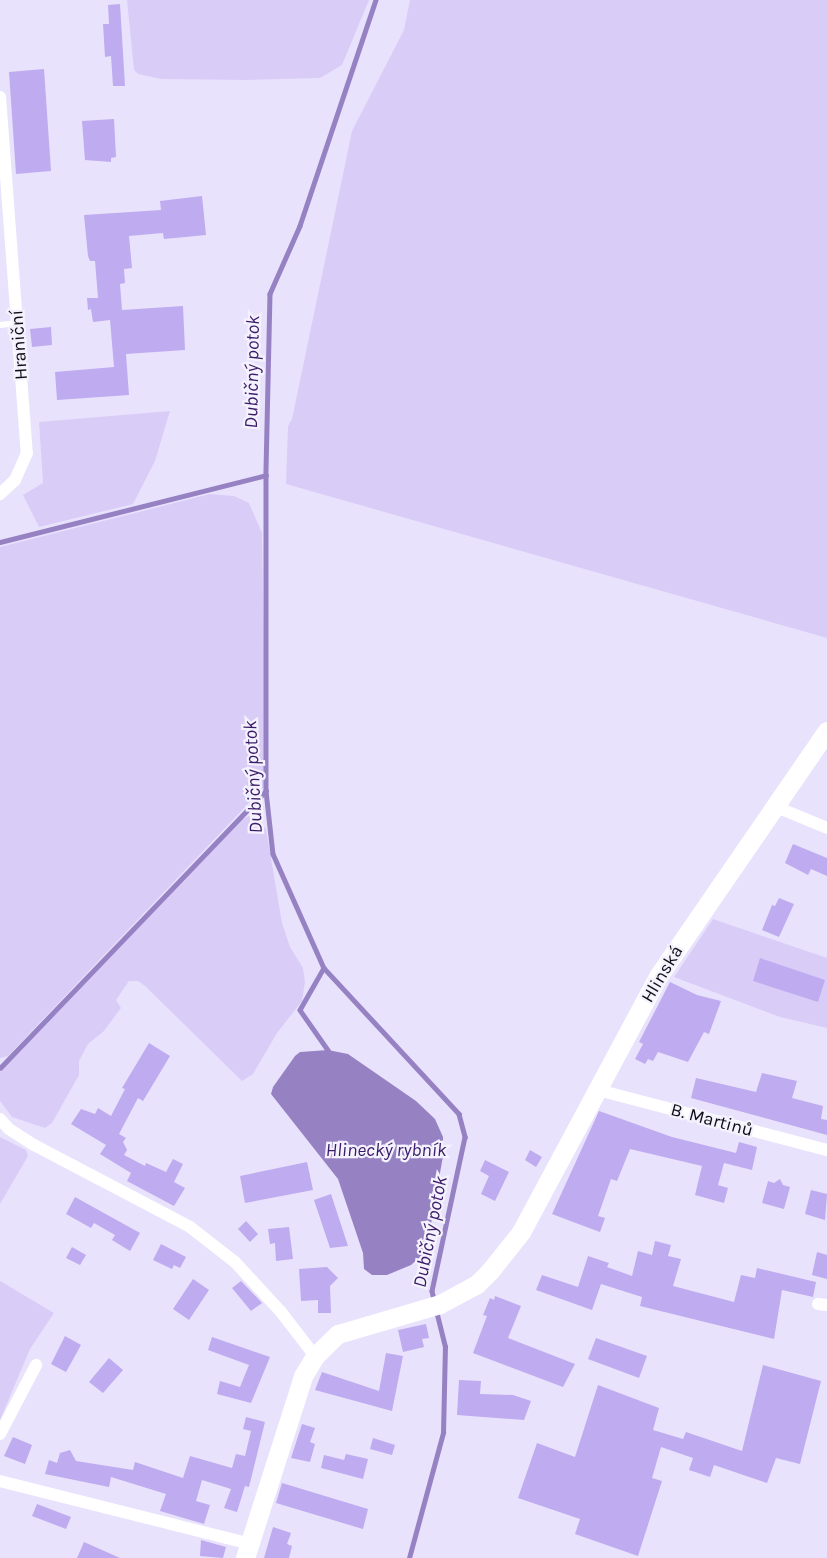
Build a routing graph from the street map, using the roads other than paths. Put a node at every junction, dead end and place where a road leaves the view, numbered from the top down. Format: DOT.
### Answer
graph roads {
  1 [pos="0,98"];
  2 [pos="17,323"];
  3 [pos="0,325"];
  4 [pos="0,494"];
  5 [pos="827,731"];
  6 [pos="774,806"];
  7 [pos="827,828"];
  8 [pos="598,1090"];
  9 [pos="0,1119"];
  10 [pos="827,1150"];
  11 [pos="315,1356"];
  12 [pos="36,1365"];
  13 [pos="0,1434"];
  14 [pos="0,1481"];
  15 [pos="247,1551"];
  1 -- 2 [label="street, Hraniční"];
  2 -- 3 [label="lane"];
  2 -- 4 [label="street, Hraniční"];
  5 -- 6 [label="street, Hlinská"];
  6 -- 7 [label="street"];
  6 -- 8 [label="street, Hlinská"];
  8 -- 10 [label="street, B. Martinů"];
  8 -- 11 [label="street, Hlinská"];
  9 -- 11 [label="street"];
  11 -- 15 [label="street, Hlinská"];
  12 -- 13 [label="street"];
  14 -- 15 [label="street"];
}
